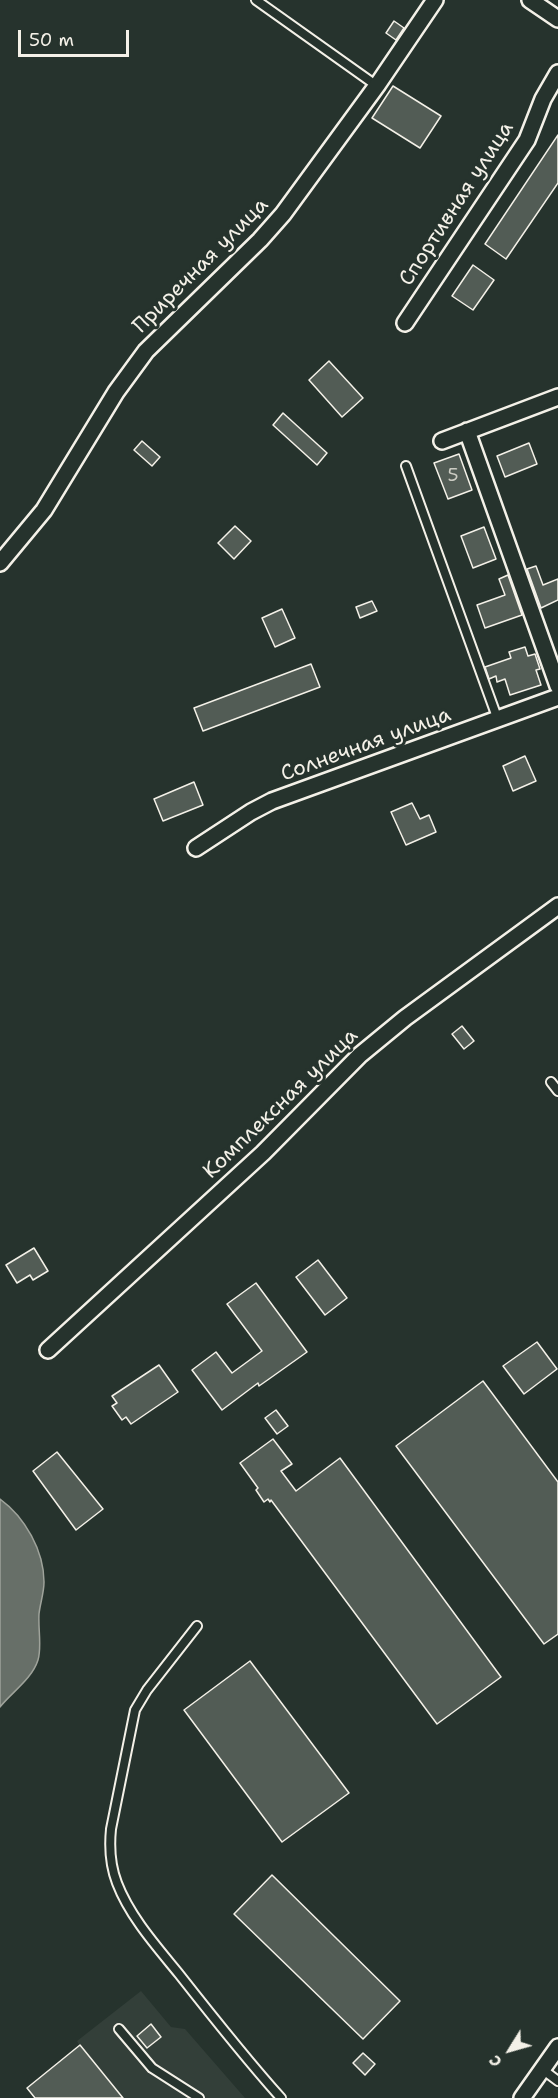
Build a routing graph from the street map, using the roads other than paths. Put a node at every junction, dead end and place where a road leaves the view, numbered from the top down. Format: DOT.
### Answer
graph roads {
  1 [pos="256,0"];
  2 [pos="435,0"];
  3 [pos="530,0"];
  4 [pos="558,19"];
  5 [pos="558,73"];
  6 [pos="370,81"];
  7 [pos="405,323"];
  8 [pos="558,397"];
  9 [pos="467,431"];
  10 [pos="442,441"];
  11 [pos="406,466"];
  12 [pos="0,562"];
  13 [pos="558,686"];
  14 [pos="558,698"];
  15 [pos="498,720"];
  16 [pos="196,848"];
  17 [pos="558,906"];
  18 [pos="551,1082"];
  19 [pos="558,1091"];
  20 [pos="48,1350"];
  21 [pos="197,1626"];
  22 [pos="119,2029"];
  23 [pos="558,2047"];
  24 [pos="542,2069"];
  25 [pos="558,2081"];
  26 [pos="199,2098"];
  27 [pos="281,2098"];
  28 [pos="522,2098"];
  1 -- 6 [label="lane"];
  2 -- 12 [label="street, Приречная улица"];
  3 -- 4 [label="street"];
  5 -- 7 [label="street, Спортивная улица"];
  8 -- 9 [label="street"];
  9 -- 10 [label="street"];
  9 -- 13 [label="street"];
  11 -- 15 [label="lane"];
  14 -- 15 [label="street, Солнечная улица"];
  15 -- 16 [label="street, Солнечная улица"];
  17 -- 20 [label="street, Комплексная улица"];
  18 -- 19 [label="lane"];
  21 -- 27 [label="lane"];
  22 -- 26 [label="lane"];
  23 -- 24 [label="street"];
  24 -- 25 [label="lane"];
  24 -- 28 [label="street"];
}
